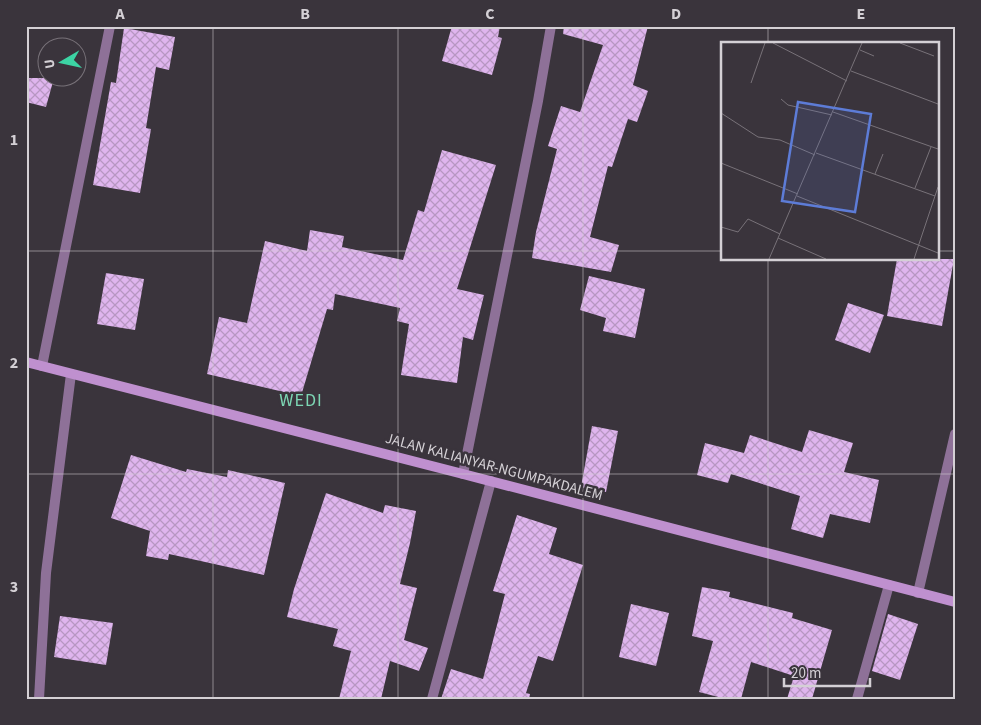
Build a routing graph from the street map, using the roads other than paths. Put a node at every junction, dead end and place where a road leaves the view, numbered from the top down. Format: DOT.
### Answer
graph roads {
  1 [pos="110,26"];
  2 [pos="551,26"];
  3 [pos="26,362"];
  4 [pos="42,366"];
  5 [pos="71,374"];
  6 [pos="955,434"];
  7 [pos="463,474"];
  8 [pos="491,481"];
  9 [pos="889,585"];
  10 [pos="918,593"];
  11 [pos="955,602"];
  12 [pos="39,699"];
  13 [pos="432,699"];
  14 [pos="857,699"];
  1 -- 4 [label="street"];
  2 -- 7 [label="street"];
  3 -- 4 [label="street, JALAN KALIANYAR-NGUMPAKDALEM"];
  4 -- 5 [label="street, JALAN KALIANYAR-NGUMPAKDALEM"];
  5 -- 7 [label="street, JALAN KALIANYAR-NGUMPAKDALEM"];
  5 -- 12 [label="street"];
  6 -- 10 [label="street"];
  7 -- 8 [label="street, JALAN KALIANYAR-NGUMPAKDALEM"];
  8 -- 9 [label="street, JALAN KALIANYAR-NGUMPAKDALEM"];
  8 -- 13 [label="street"];
  9 -- 10 [label="street, JALAN KALIANYAR-NGUMPAKDALEM"];
  9 -- 14 [label="street"];
  10 -- 11 [label="street, JALAN KALIANYAR-NGUMPAKDALEM"];
}
